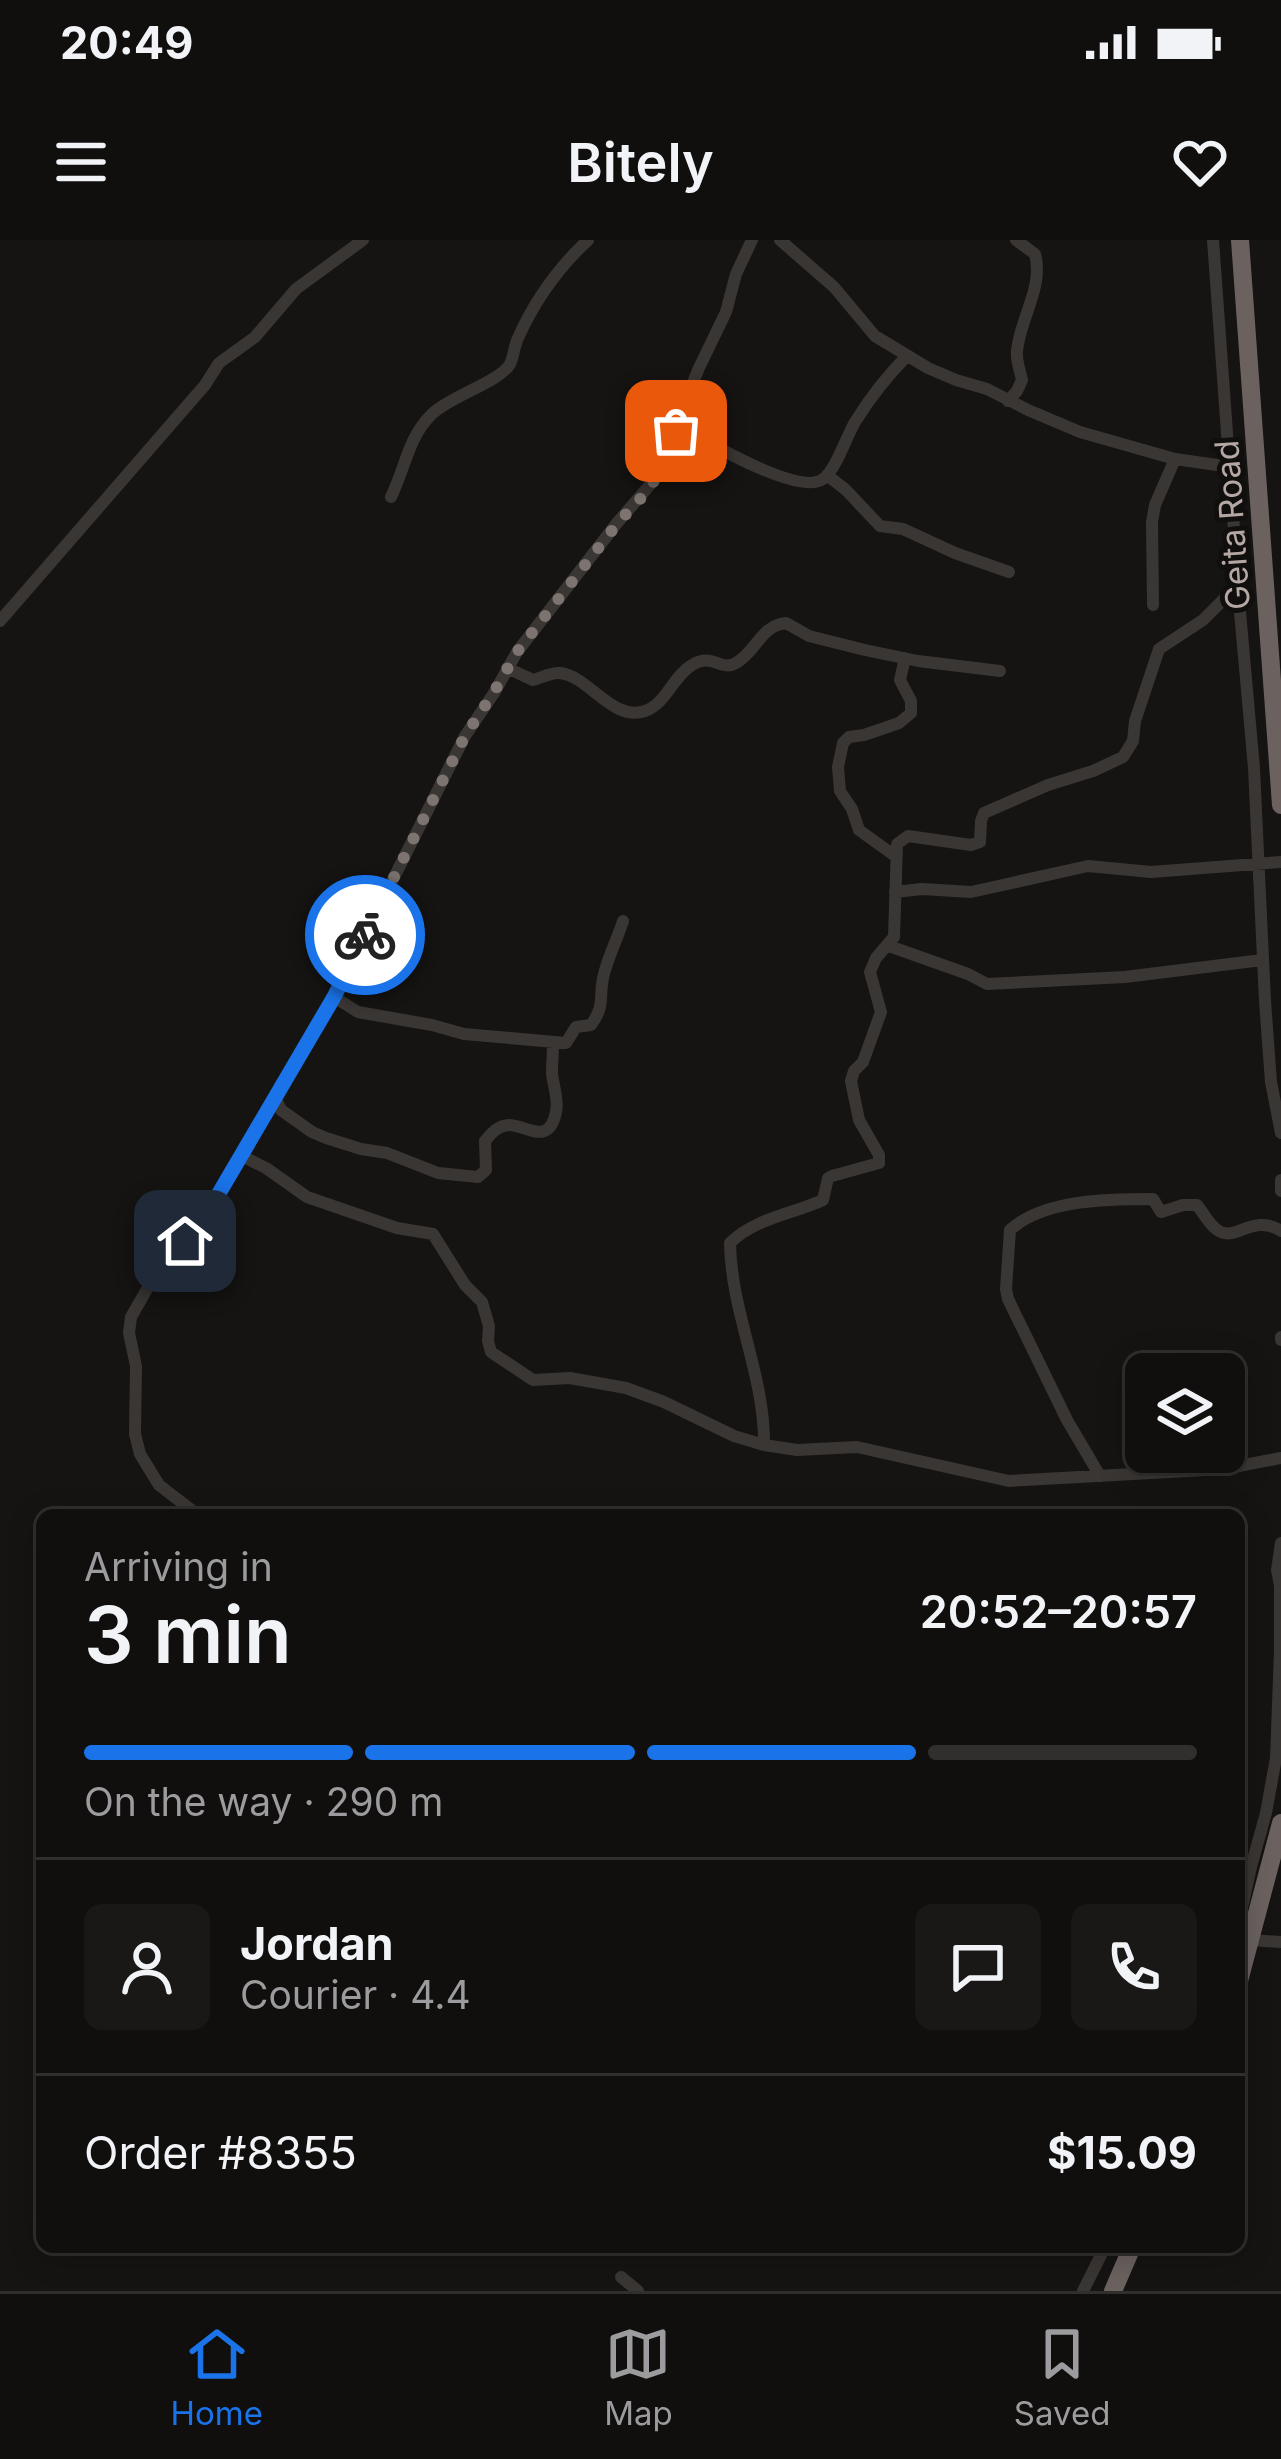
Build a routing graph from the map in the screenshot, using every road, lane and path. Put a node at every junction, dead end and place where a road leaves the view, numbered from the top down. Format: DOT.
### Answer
graph roads {
  1 [pos="363,240"];
  2 [pos="588,240"];
  3 [pos="752,240"];
  4 [pos="780,240"];
  5 [pos="1016,240"];
  6 [pos="1213,240"];
  7 [pos="1240,240"];
  8 [pos="907,356"];
  9 [pos="1008,400"];
  10 [pos="678,424"];
  11 [pos="1175,459"];
  12 [pos="1231,467"];
  13 [pos="827,475"];
  14 [pos="391,497"];
  15 [pos="1272,550"];
  16 [pos="1009,572"];
  17 [pos="1238,585"];
  18 [pos="1274,585"];
  19 [pos="1153,604"];
  20 [pos="0,621"];
  21 [pos="1275,634"];
  22 [pos="904,658"];
  23 [pos="507,668"];
  24 [pos="1000,671"];
  25 [pos="1278,716"];
  26 [pos="1281,806"];
  27 [pos="895,856"];
  28 [pos="1281,862"];
  29 [pos="1258,864"];
  30 [pos="895,892"];
  31 [pos="622,921"];
  32 [pos="889,946"];
  33 [pos="1262,959"];
  34 [pos="334,997"];
  35 [pos="553,1043"];
  36 [pos="275,1096"];
  37 [pos="1281,1133"];
  38 [pos="240,1155"];
  39 [pos="1281,1180"];
  40 [pos="1281,1191"];
  41 [pos="1281,1231"];
  42 [pos="764,1445"];
  43 [pos="1281,1458"];
  44 [pos="1100,1476"];
  45 [pos="190,1509"];
  46 [pos="1281,1543"];
  47 [pos="1281,1823"];
  48 [pos="1245,1898"];
  49 [pos="1281,1926"];
  50 [pos="1250,1940"];
  51 [pos="1280,1942"];
  52 [pos="1245,1959"];
  53 [pos="1102,2253"];
  54 [pos="1129,2253"];
  55 [pos="621,2277"];
  56 [pos="638,2291"];
  57 [pos="1083,2291"];
  58 [pos="1113,2291"];
  1 -- 20 [label="street"];
  2 -- 14 [label="street"];
  3 -- 10 [label="street"];
  4 -- 8 [label="street"];
  5 -- 9 [label="street"];
  6 -- 12 [label="street"];
  7 -- 15 [label="highway, Geita Road"];
  8 -- 9 [label="street"];
  8 -- 13 [label="street"];
  9 -- 11 [label="street"];
  10 -- 13 [label="street"];
  10 -- 23 [label="street"];
  11 -- 12 [label="street"];
  11 -- 19 [label="street"];
  12 -- 17 [label="street"];
  13 -- 16 [label="street"];
  15 -- 18 [label="highway, Geita Road"];
  17 -- 27 [label="street"];
  17 -- 29 [label="street"];
  18 -- 21 [label="highway, Geita Road"];
  21 -- 25 [label="highway, Geita Road"];
  22 -- 23 [label="street"];
  22 -- 24 [label="street"];
  22 -- 27 [label="street"];
  23 -- 34 [label="street"];
  25 -- 26 [label="highway, Geita Road"];
  27 -- 30 [label="street"];
  28 -- 29 [label="street"];
  29 -- 30 [label="street"];
  29 -- 33 [label="street"];
  30 -- 32 [label="street"];
  31 -- 35 [label="street"];
  32 -- 33 [label="street"];
  32 -- 42 [label="street"];
  33 -- 37 [label="street"];
  34 -- 35 [label="street"];
  34 -- 36 [label="street"];
  35 -- 36 [label="street"];
  36 -- 38 [label="street"];
  38 -- 42 [label="street"];
  38 -- 45 [label="street"];
  39 -- 40 [label="street"];
  41 -- 44 [label="street"];
  42 -- 44 [label="street"];
  43 -- 44 [label="street"];
  46 -- 48 [label="street"];
  47 -- 50 [label="highway"];
  49 -- 51 [label="street"];
  50 -- 51 [label="street"];
  50 -- 52 [label="highway"];
  53 -- 57 [label="street"];
  54 -- 58 [label="highway"];
  55 -- 56 [label="street"];
}
